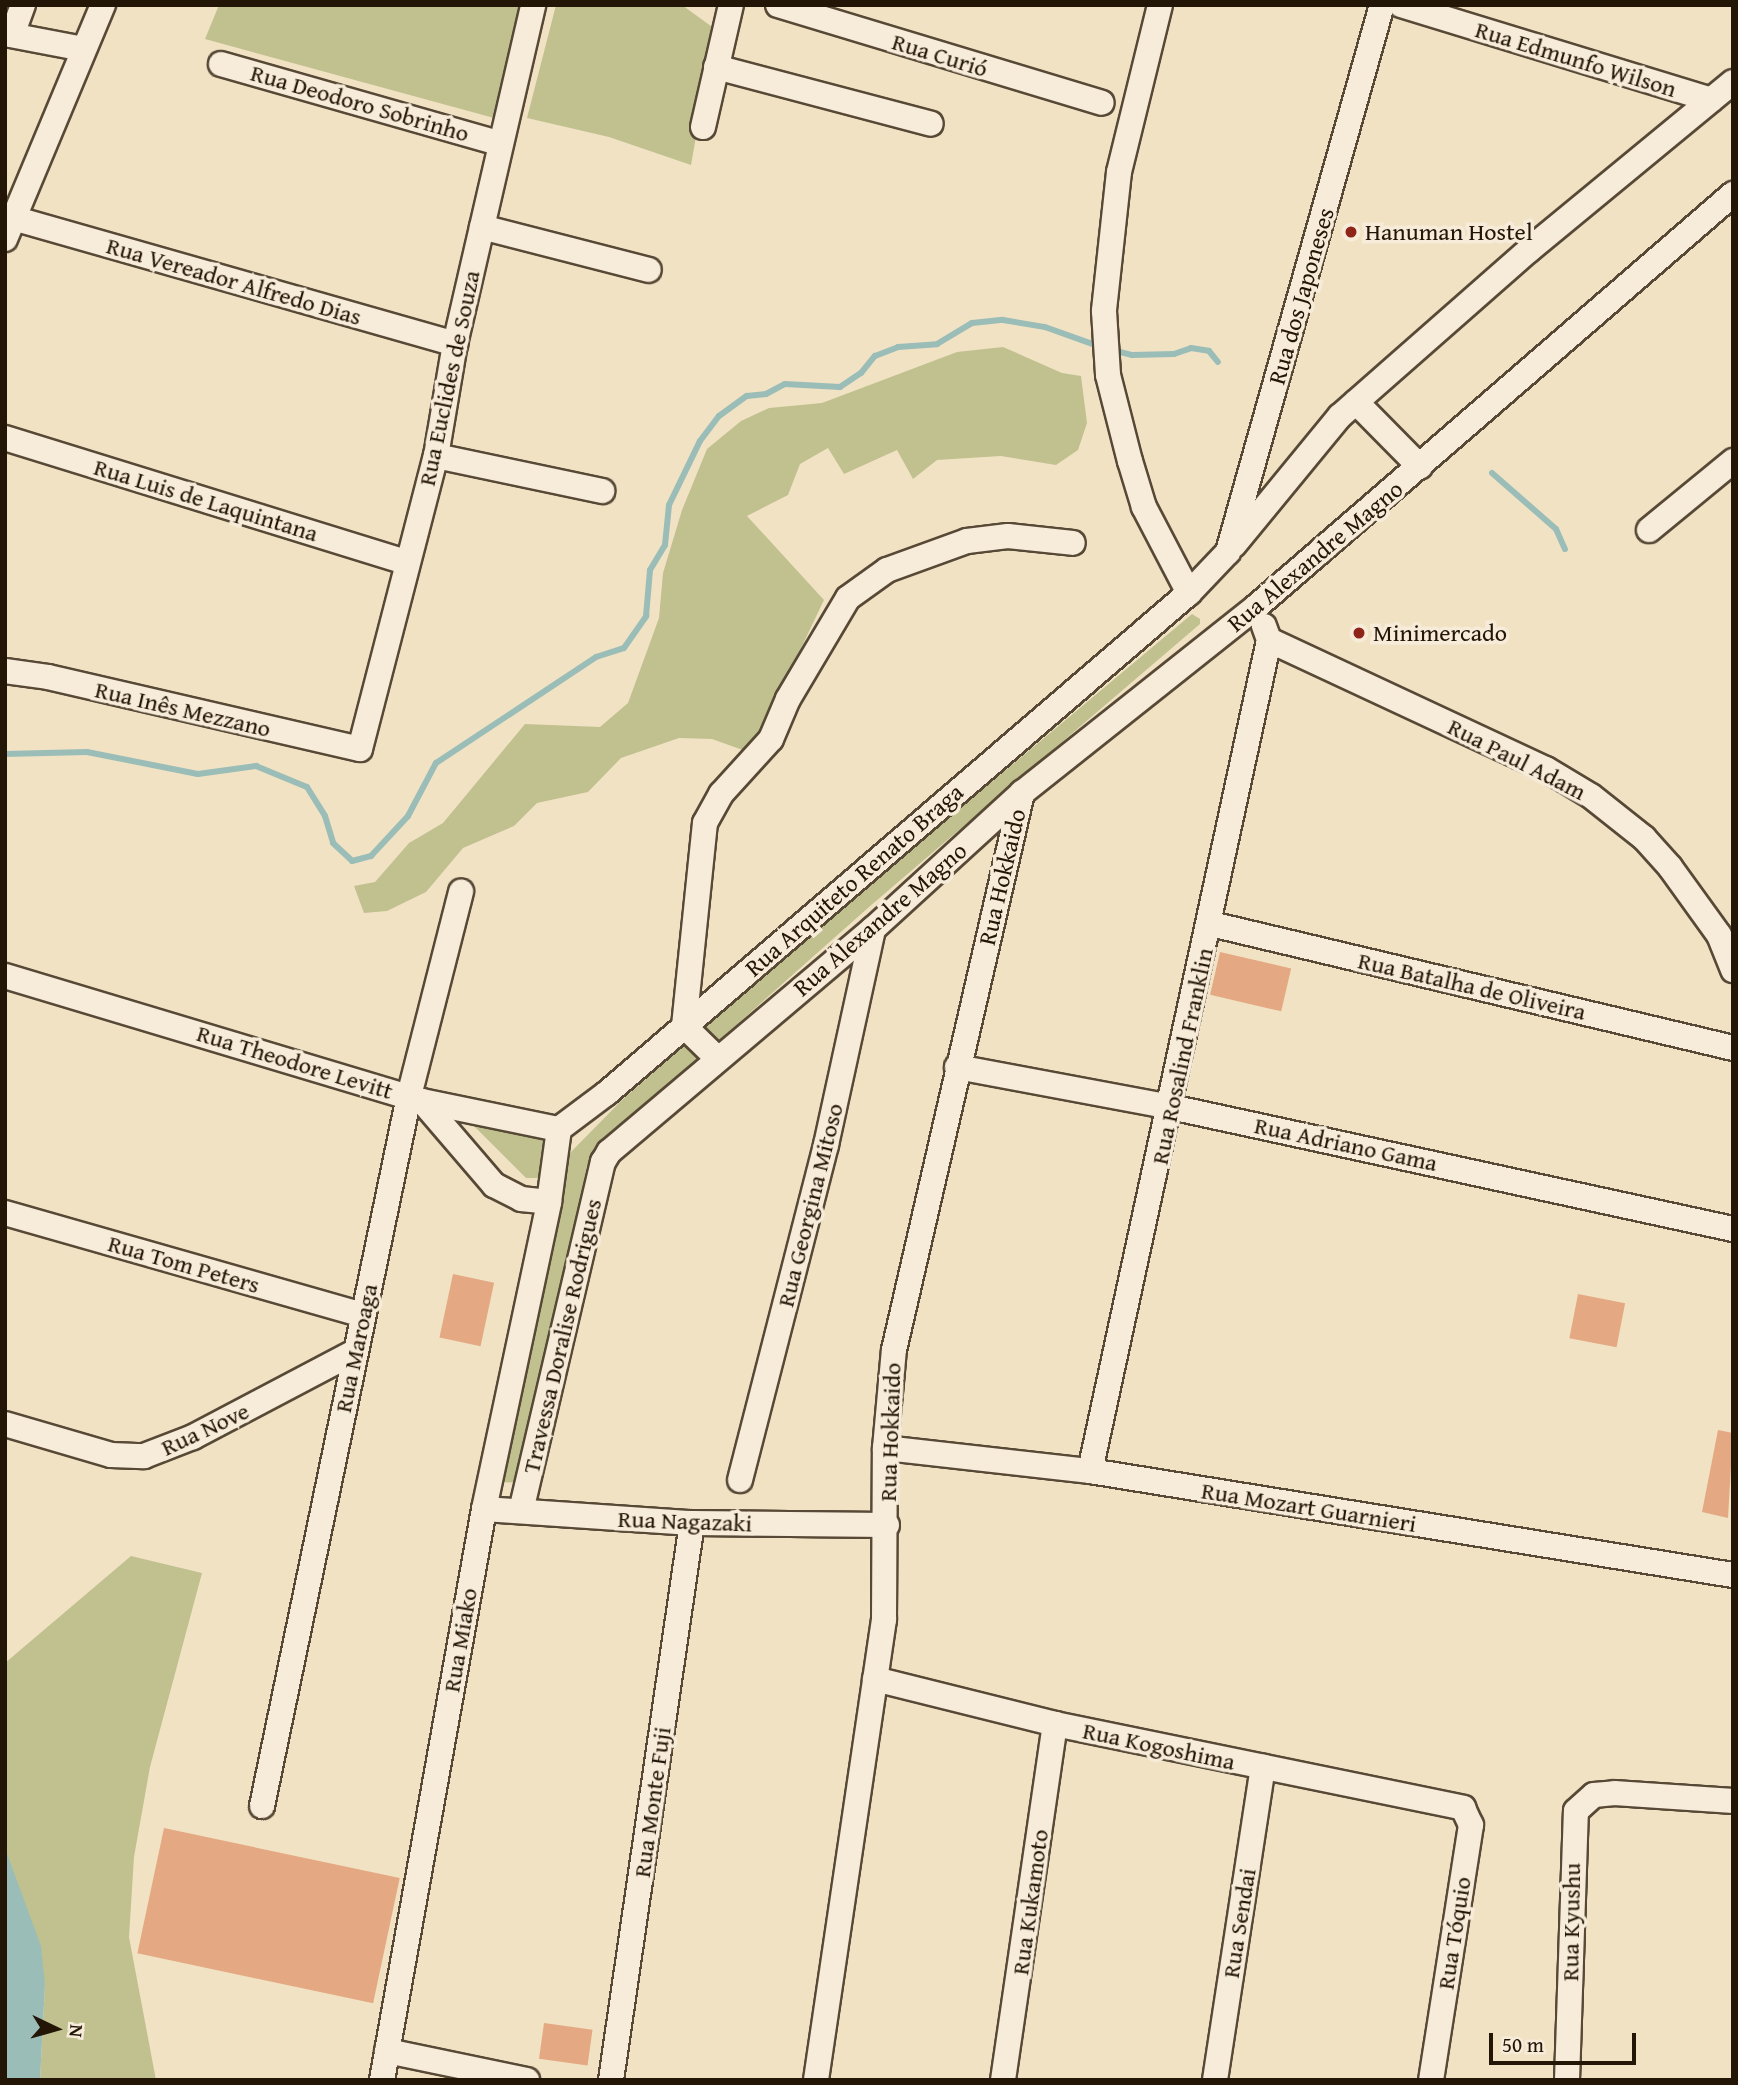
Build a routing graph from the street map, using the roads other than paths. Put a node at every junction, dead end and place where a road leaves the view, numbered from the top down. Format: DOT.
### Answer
graph roads {
  1 [pos="23,5"];
  2 [pos="103,5"];
  3 [pos="533,5"];
  4 [pos="732,5"];
  5 [pos="778,5"];
  6 [pos="1160,5"];
  7 [pos="1382,5"];
  8 [pos="1401,5"];
  9 [pos="9,34"];
  10 [pos="84,48"];
  11 [pos="221,64"];
  12 [pos="716,67"];
  13 [pos="1733,82"];
  14 [pos="1711,100"];
  15 [pos="1102,103"];
  16 [pos="931,124"];
  17 [pos="703,127"];
  18 [pos="499,143"];
  19 [pos="1733,194"];
  20 [pos="482,227"];
  21 [pos="9,228"];
  22 [pos="649,270"];
  23 [pos="455,344"];
  24 [pos="1356,402"];
  25 [pos="5,438"];
  26 [pos="436,456"];
  27 [pos="1733,461"];
  28 [pos="1420,467"];
  29 [pos="602,491"];
  30 [pos="1649,530"];
  31 [pos="1073,543"];
  32 [pos="1228,552"];
  33 [pos="406,562"];
  34 [pos="1196,586"];
  35 [pos="1257,606"];
  36 [pos="1269,640"];
  37 [pos="5,671"];
  38 [pos="360,749"];
  39 [pos="1022,793"];
  40 [pos="461,892"];
  41 [pos="1211,924"];
  42 [pos="873,929"];
  43 [pos="1726,936"];
  44 [pos="1733,970"];
  45 [pos="5,976"];
  46 [pos="684,1026"];
  47 [pos="1733,1048"];
  48 [pos="717,1058"];
  49 [pos="957,1067"];
  50 [pos="416,1098"];
  51 [pos="1171,1107"];
  52 [pos="559,1129"];
  53 [pos="603,1162"];
  54 [pos="549,1202"];
  55 [pos="5,1213"];
  56 [pos="1733,1228"];
  57 [pos="363,1315"];
  58 [pos="354,1352"];
  59 [pos="5,1424"];
  60 [pos="885,1448"];
  61 [pos="1090,1471"];
  62 [pos="740,1480"];
  63 [pos="484,1509"];
  64 [pos="521,1511"];
  65 [pos="692,1523"];
  66 [pos="887,1525"];
  67 [pos="1733,1575"];
  68 [pos="875,1679"];
  69 [pos="1055,1724"];
  70 [pos="1263,1767"];
  71 [pos="1445,1801"];
  72 [pos="1733,1801"];
  73 [pos="261,1806"];
  74 [pos="387,2051"];
  75 [pos="382,2080"];
  76 [pos="527,2080"];
  77 [pos="611,2080"];
  78 [pos="816,2080"];
  79 [pos="1003,2080"];
  80 [pos="1215,2080"];
  81 [pos="1431,2080"];
  82 [pos="1567,2080"];
  1 -- 9 [label="street"];
  2 -- 10 [label="street"];
  3 -- 18 [label="street, Rua Euclides de Souza"];
  4 -- 12 [label="street"];
  5 -- 15 [label="street, Rua Curió"];
  6 -- 34 [label="street"];
  7 -- 32 [label="street, Rua dos Japoneses"];
  8 -- 14 [label="street, Rua Edmunfo Wilson"];
  9 -- 10 [label="street"];
  10 -- 21 [label="street"];
  11 -- 18 [label="street, Rua Deodoro Sobrinho"];
  12 -- 16 [label="street"];
  12 -- 17 [label="street"];
  13 -- 14 [label="street"];
  14 -- 24 [label="street"];
  18 -- 20 [label="street, Rua Euclides de Souza"];
  19 -- 28 [label="street, Rua Alexandre Magno"];
  20 -- 22 [label="street"];
  20 -- 23 [label="street, Rua Euclides de Souza"];
  21 -- 23 [label="street, Rua Vereador Alfredo Dias"];
  23 -- 26 [label="street, Rua Euclides de Souza"];
  24 -- 28 [label="street, Rua Alexandre Magno"];
  24 -- 32 [label="street"];
  25 -- 33 [label="street, Rua Luis de Laquintana"];
  26 -- 29 [label="street"];
  26 -- 33 [label="street, Rua Euclides de Souza"];
  27 -- 30 [label="street"];
  28 -- 35 [label="street, Rua Alexandre Magno"];
  31 -- 46 [label="street"];
  32 -- 34 [label="street, Rua dos Japoneses"];
  33 -- 38 [label="street, Rua Euclides de Souza"];
  34 -- 46 [label="street, Rua Arquiteto Renato Braga"];
  35 -- 36 [label="street"];
  35 -- 39 [label="street, Rua Alexandre Magno"];
  36 -- 41 [label="street, Rua Rosalind Franklin"];
  36 -- 43 [label="street, Rua Paul Adam"];
  37 -- 38 [label="street, Rua Inês Mezzano"];
  39 -- 42 [label="street, Rua Alexandre Magno"];
  39 -- 49 [label="street, Rua Hokkaido"];
  40 -- 50 [label="street, Rua Maroaga"];
  41 -- 47 [label="street, Rua Batalha de Oliveira"];
  41 -- 51 [label="street, Rua Rosalind Franklin"];
  42 -- 48 [label="street, Rua Alexandre Magno"];
  42 -- 62 [label="street, Rua Georgina Mitoso"];
  43 -- 44 [label="street, Rua Paul Adam"];
  45 -- 50 [label="street, Rua Theodore Levitt"];
  46 -- 48 [label="street"];
  46 -- 52 [label="street, Rua Arquiteto Renato Braga"];
  48 -- 53 [label="street, Rua Alexandre Magno"];
  49 -- 51 [label="street, Rua Adriano Gama"];
  49 -- 60 [label="street, Rua Hokkaido"];
  50 -- 52 [label="street"];
  50 -- 54 [label="street, Rua Theodore Levitt"];
  50 -- 57 [label="street, Rua Maroaga"];
  51 -- 56 [label="street, Rua Adriano Gama"];
  51 -- 61 [label="street, Rua Rosalind Franklin"];
  52 -- 54 [label="street"];
  53 -- 64 [label="street, Travessa Doralise Rodrigues"];
  54 -- 63 [label="street, Rua Miako"];
  55 -- 57 [label="street, Rua Tom Peters"];
  57 -- 58 [label="street, Rua Maroaga"];
  58 -- 59 [label="street, Rua Nove"];
  58 -- 73 [label="street, Rua Maroaga"];
  60 -- 61 [label="street, Rua Mozart Guarnieri"];
  60 -- 66 [label="street, Rua Hokkaido"];
  61 -- 67 [label="street, Rua Mozart Guarnieri"];
  63 -- 64 [label="street, Rua Nagazaki"];
  63 -- 74 [label="street, Rua Miako"];
  64 -- 65 [label="street, Rua Nagazaki"];
  65 -- 66 [label="street, Rua Nagazaki"];
  65 -- 77 [label="street, Rua Monte Fuji"];
  66 -- 68 [label="street, Rua Hokkaido"];
  68 -- 69 [label="street, Rua Kogoshima"];
  68 -- 78 [label="street, Rua Hokkaido"];
  69 -- 70 [label="street, Rua Kogoshima"];
  69 -- 79 [label="street, Rua Kukamoto"];
  70 -- 71 [label="street, Rua Kogoshima"];
  70 -- 80 [label="street, Rua Sendai"];
  71 -- 81 [label="street, Rua Tóquio"];
  72 -- 82 [label="street, Rua Kyushu"];
  74 -- 75 [label="street, Rua Miako"];
  74 -- 76 [label="street"];
}
